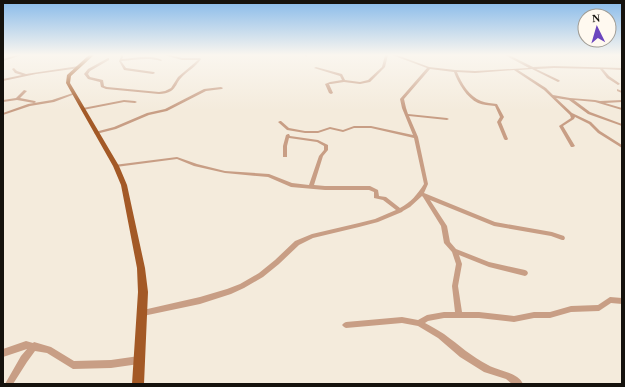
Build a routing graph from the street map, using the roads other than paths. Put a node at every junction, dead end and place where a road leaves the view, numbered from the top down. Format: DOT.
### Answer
graph roads {
  1 [pos="20,73"];
  2 [pos="36,73"];
  3 [pos="74,73"];
  4 [pos="87,73"];
  5 [pos="148,73"];
  6 [pos="183,73"];
  7 [pos="335,73"];
  8 [pos="377,73"];
  9 [pos="425,73"];
  10 [pos="456,73"];
  11 [pos="520,73"];
  12 [pos="542,73"];
  13 [pos="606,73"];
  14 [pos="153,74"];
  15 [pos="26,75"];
  16 [pos="3,80"];
  17 [pos="558,81"];
  18 [pos="344,82"];
  19 [pos="618,84"];
  20 [pos="221,88"];
  21 [pos="618,90"];
  22 [pos="25,91"];
  23 [pos="622,92"];
  24 [pos="331,93"];
  25 [pos="73,94"];
  26 [pos="552,96"];
  27 [pos="570,99"];
  28 [pos="3,100"];
  29 [pos="17,100"];
  30 [pos="622,100"];
  31 [pos="135,102"];
  32 [pos="600,102"];
  33 [pos="39,103"];
  34 [pos="622,109"];
  35 [pos="83,110"];
  36 [pos="3,114"];
  37 [pos="570,114"];
  38 [pos="407,115"];
  39 [pos="447,119"];
  40 [pos="280,122"];
  41 [pos="622,125"];
  42 [pos="288,129"];
  43 [pos="96,133"];
  44 [pos="288,137"];
  45 [pos="416,137"];
  46 [pos="506,140"];
  47 [pos="573,146"];
  48 [pos="622,147"];
  49 [pos="285,156"];
  50 [pos="116,166"];
  51 [pos="311,187"];
  52 [pos="423,196"];
  53 [pos="400,211"];
  54 [pos="562,238"];
  55 [pos="454,251"];
  56 [pos="525,272"];
  57 [pos="622,302"];
  58 [pos="143,313"];
  59 [pos="459,315"];
  60 [pos="419,323"];
  61 [pos="346,325"];
  62 [pos="34,346"];
  63 [pos="3,353"];
  64 [pos="140,360"];
  65 [pos="9,384"];
  66 [pos="138,384"];
  67 [pos="519,384"];
  1 -- 15 [label="street"];
  2 -- 15 [label="street"];
  3 -- 25 [label="main road"];
  4 -- 6 [label="street"];
  5 -- 14 [label="street"];
  7 -- 18 [label="street"];
  8 -- 18 [label="street"];
  9 -- 38 [label="street"];
  10 -- 46 [label="street"];
  11 -- 26 [label="street"];
  12 -- 17 [label="street"];
  13 -- 19 [label="street"];
  15 -- 16 [label="street"];
  18 -- 24 [label="street"];
  20 -- 43 [label="street"];
  21 -- 23 [label="street"];
  22 -- 29 [label="street"];
  25 -- 33 [label="street"];
  25 -- 35 [label="main road"];
  26 -- 27 [label="street"];
  26 -- 37 [label="street"];
  27 -- 32 [label="street"];
  27 -- 41 [label="street"];
  28 -- 29 [label="street"];
  29 -- 33 [label="street"];
  30 -- 32 [label="street"];
  31 -- 35 [label="street"];
  32 -- 34 [label="street"];
  33 -- 36 [label="street"];
  35 -- 43 [label="main road"];
  37 -- 47 [label="street"];
  37 -- 48 [label="street"];
  38 -- 39 [label="street"];
  38 -- 45 [label="street"];
  40 -- 42 [label="street"];
  42 -- 44 [label="street"];
  42 -- 45 [label="street"];
  43 -- 50 [label="main road"];
  44 -- 49 [label="street"];
  44 -- 51 [label="street"];
  45 -- 52 [label="street"];
  50 -- 51 [label="street"];
  50 -- 58 [label="main road"];
  51 -- 53 [label="street"];
  52 -- 53 [label="street"];
  52 -- 54 [label="street"];
  52 -- 55 [label="street"];
  53 -- 58 [label="street"];
  55 -- 56 [label="street"];
  55 -- 59 [label="street"];
  57 -- 59 [label="street"];
  58 -- 64 [label="main road"];
  59 -- 60 [label="street"];
  60 -- 61 [label="street"];
  60 -- 67 [label="street"];
  62 -- 63 [label="street"];
  62 -- 64 [label="street"];
  62 -- 65 [label="street"];
  64 -- 66 [label="main road"];
}
